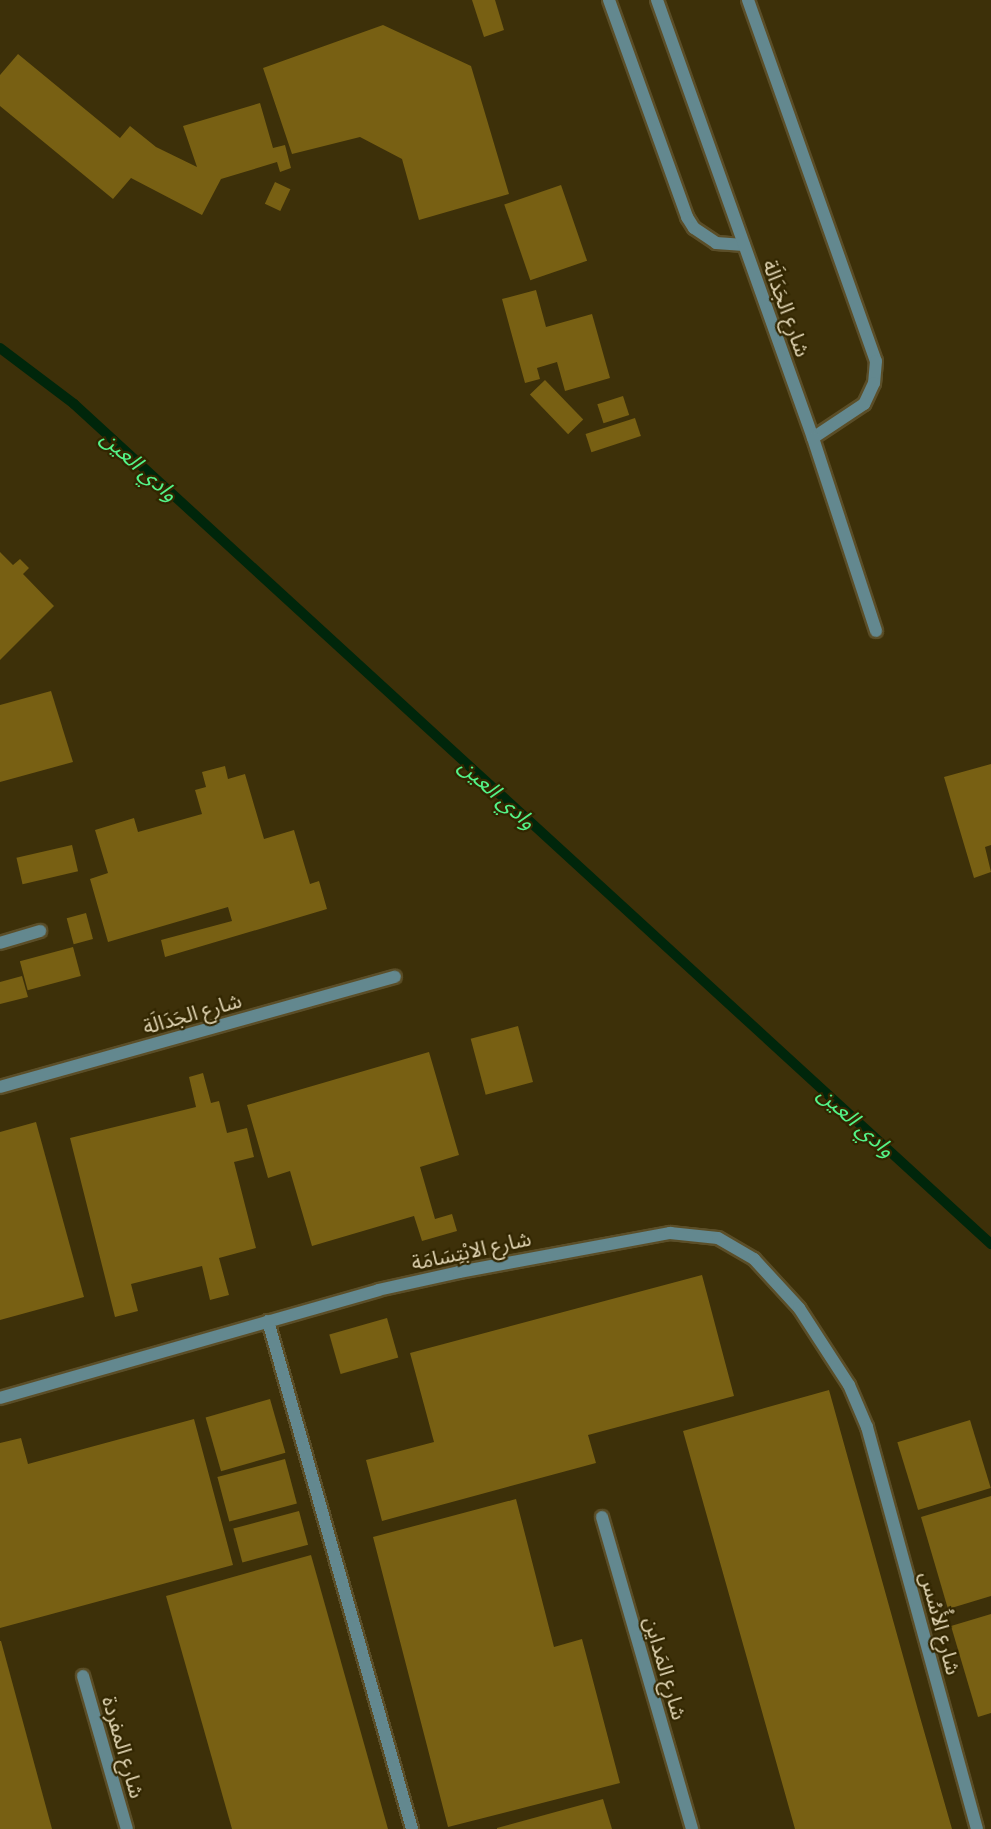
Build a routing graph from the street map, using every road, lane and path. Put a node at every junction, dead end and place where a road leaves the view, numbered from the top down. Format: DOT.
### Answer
graph roads {
  1 [pos="609,0"];
  2 [pos="657,0"];
  3 [pos="748,0"];
  4 [pos="744,245"];
  5 [pos="813,438"];
  6 [pos="876,631"];
  7 [pos="40,931"];
  8 [pos="0,943"];
  9 [pos="395,977"];
  10 [pos="0,1088"];
  11 [pos="268,1321"];
  12 [pos="0,1398"];
  13 [pos="867,1427"];
  14 [pos="602,1517"];
  15 [pos="82,1676"];
  16 [pos="127,1829"];
  17 [pos="412,1829"];
  18 [pos="692,1829"];
  19 [pos="977,1829"];
  1 -- 4 [label="street"];
  2 -- 4 [label="street, شارع الجَدَالَة"];
  3 -- 5 [label="street"];
  4 -- 5 [label="street, شارع الجَدَالَة"];
  5 -- 6 [label="street, شارع الجَدَالَة"];
  7 -- 8 [label="street"];
  9 -- 10 [label="street, شارع الجَدَالَة"];
  11 -- 12 [label="street, شارع الابْتِسَامَة"];
  11 -- 13 [label="street, شارع الابْتِسَامَة"];
  11 -- 17 [label="street"];
  13 -- 19 [label="street, شارع الأُسُس"];
  14 -- 18 [label="street, شارع المَداين"];
  15 -- 16 [label="street, شارع المفردة"];
}
